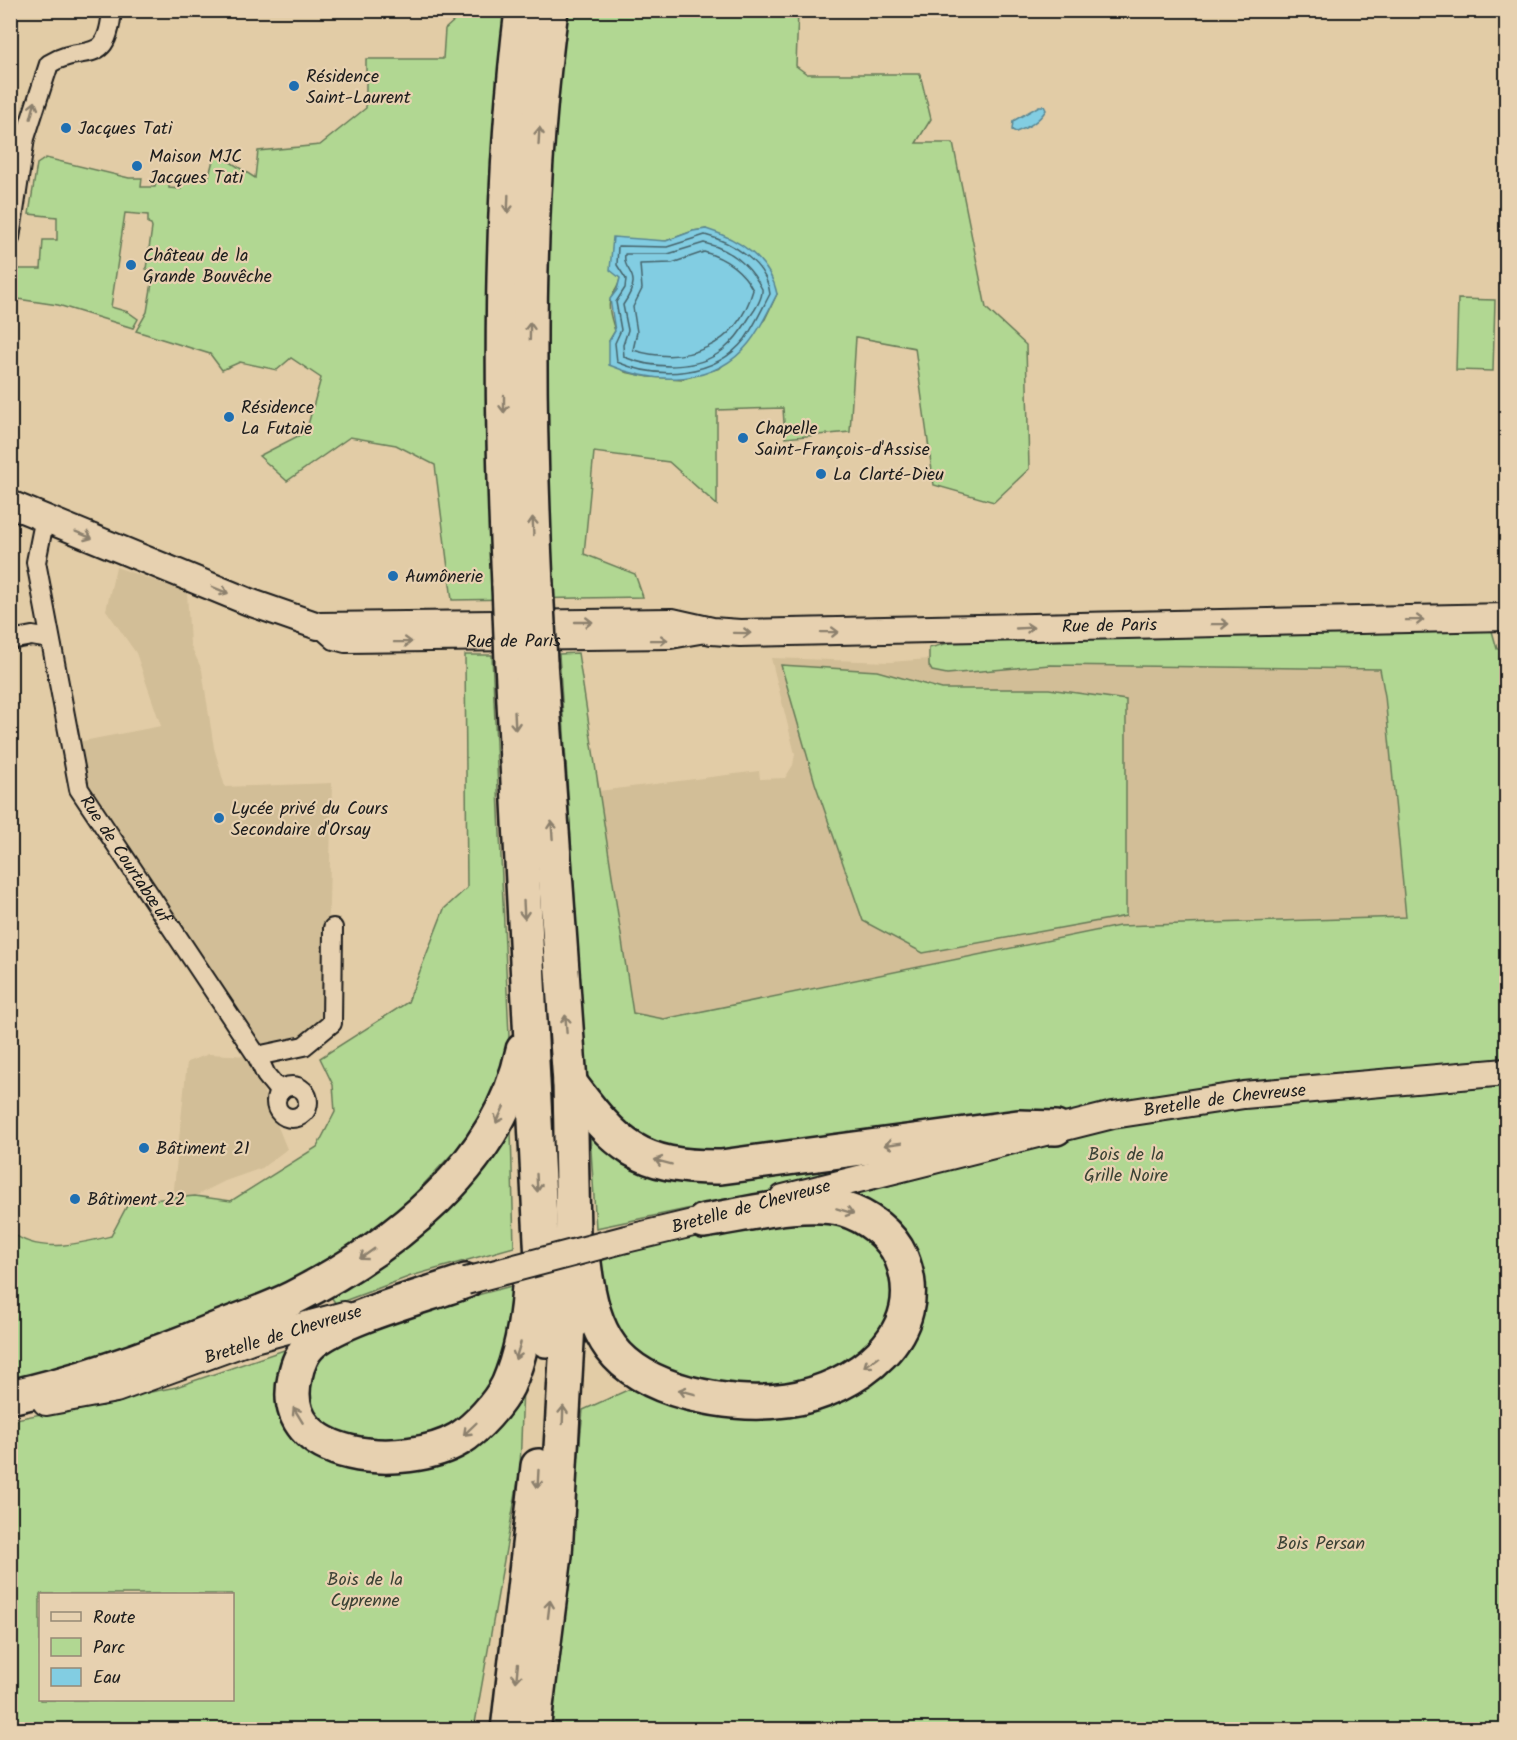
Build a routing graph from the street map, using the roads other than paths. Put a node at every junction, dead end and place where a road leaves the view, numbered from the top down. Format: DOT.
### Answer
graph roads {
  1 [pos="112,10"];
  2 [pos="534,25"];
  3 [pos="10,238"];
  4 [pos="10,504"];
  5 [pos="44,527"];
  6 [pos="1506,617"];
  7 [pos="50,639"];
  8 [pos="10,640"];
  9 [pos="526,662"];
  10 [pos="333,928"];
  11 [pos="530,1019"];
  12 [pos="257,1056"];
  13 [pos="1506,1072"];
  14 [pos="570,1083"];
  15 [pos="280,1092"];
  16 [pos="1056,1128"];
  17 [pos="704,1221"];
  18 [pos="539,1232"];
  19 [pos="573,1235"];
  20 [pos="466,1281"];
  21 [pos="10,1397"];
  22 [pos="10,1409"];
  23 [pos="508,1730"];
  24 [pos="533,1730"];
  3 -- 1 [label="street, one-way"];
  2 -- 9 [label="highway, bridge"];
  4 -- 6 [label="main road, Rue de Paris, one-way"];
  5 -- 7 [label="street, Rue de Courtabœuf"];
  7 -- 8 [label="street"];
  7 -- 12 [label="street, Rue de Courtabœuf"];
  9 -- 11 [label="highway, one-way"];
  14 -- 9 [label="highway, one-way"];
  10 -- 12 [label="street"];
  11 -- 18 [label="highway, one-way"];
  11 -- 21 [label="highway, one-way"];
  12 -- 15 [label="street, Rue de Courtabœuf"];
  13 -- 16 [label="main road, Bretelle de Chevreuse"];
  16 -- 14 [label="highway, one-way"];
  14 -- 19 [label="highway"];
  16 -- 17 [label="main road, Bretelle de Chevreuse"];
  17 -- 19 [label="highway, one-way"];
  17 -- 20 [label="main road, Bretelle de Chevreuse, bridge"];
  18 -- 20 [label="highway, one-way"];
  18 -- 23 [label="highway, one-way"];
  24 -- 19 [label="highway, one-way"];
  20 -- 22 [label="main road, Bretelle de Chevreuse"];
}
